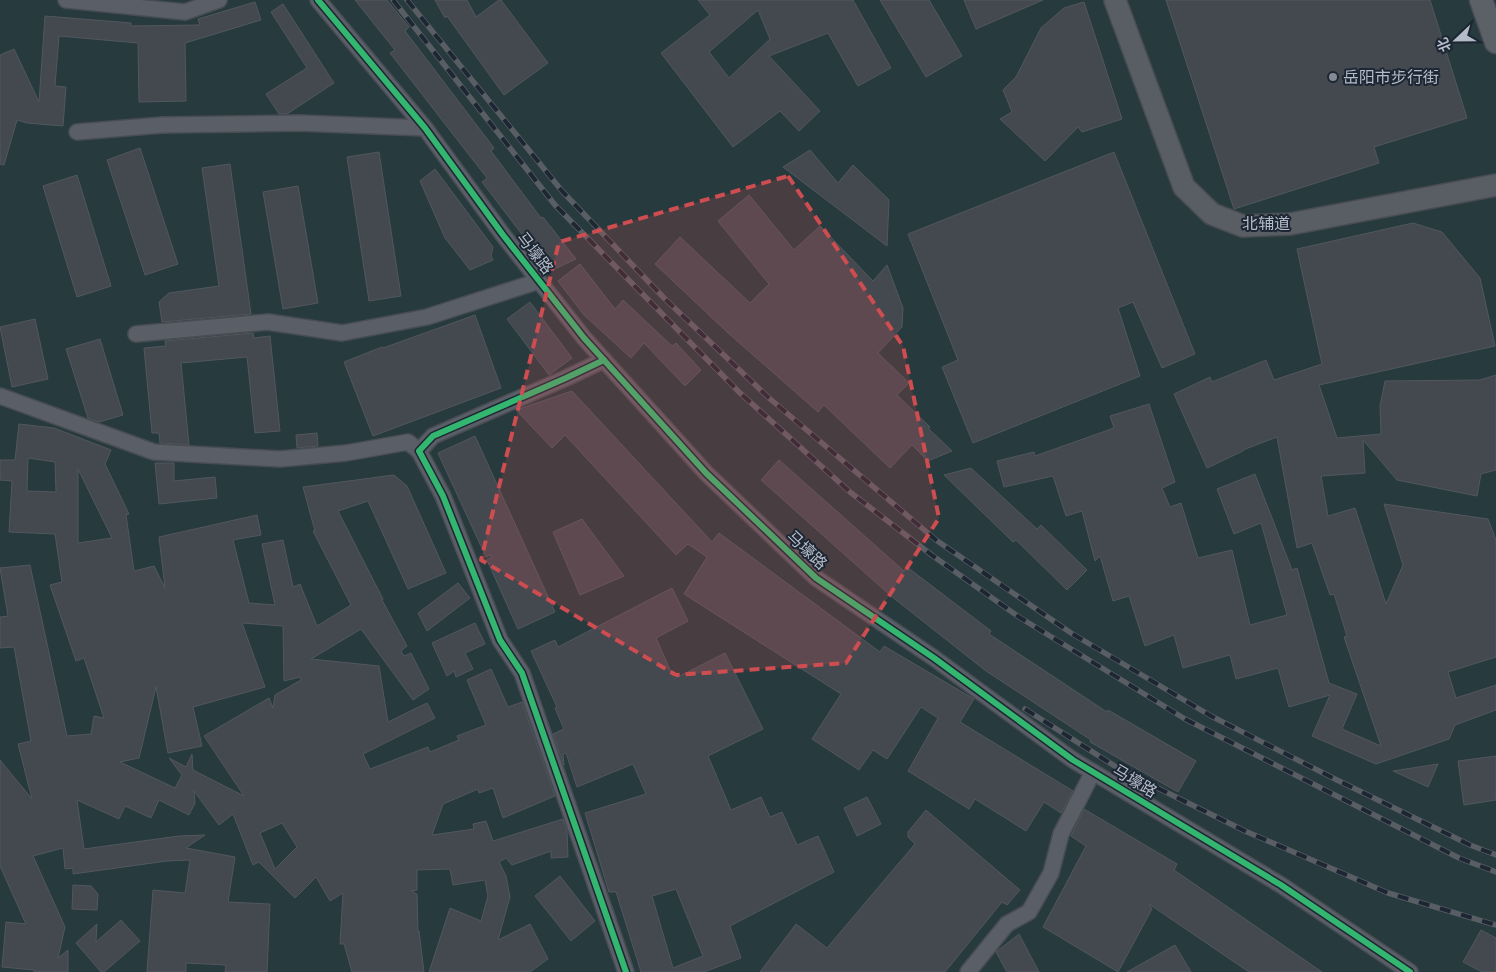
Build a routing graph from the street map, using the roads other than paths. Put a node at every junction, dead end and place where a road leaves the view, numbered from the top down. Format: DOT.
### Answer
graph roads {
  1 [pos="66,0"];
  2 [pos="218,0"];
  3 [pos="318,0"];
  4 [pos="1115,0"];
  5 [pos="1481,0"];
  6 [pos="1496,42"];
  7 [pos="425,128"];
  8 [pos="77,132"];
  9 [pos="1496,184"];
  10 [pos="539,281"];
  11 [pos="136,334"];
  12 [pos="604,360"];
  13 [pos="0,396"];
  14 [pos="419,451"];
  15 [pos="1094,772"];
  16 [pos="626,972"];
  17 [pos="968,972"];
  18 [pos="1410,972"];
  1 -- 2 [label="street"];
  3 -- 7 [label="street, 马壕路"];
  4 -- 9 [label="main road, 北辅道"];
  5 -- 6 [label="main road"];
  7 -- 8 [label="street"];
  7 -- 10 [label="street, 马壕路"];
  10 -- 11 [label="street"];
  10 -- 12 [label="street, 马壕路"];
  12 -- 14 [label="street"];
  12 -- 15 [label="street, 马壕路"];
  13 -- 14 [label="street"];
  14 -- 16 [label="street"];
  15 -- 17 [label="street"];
  15 -- 18 [label="street, 马壕路"];
}
